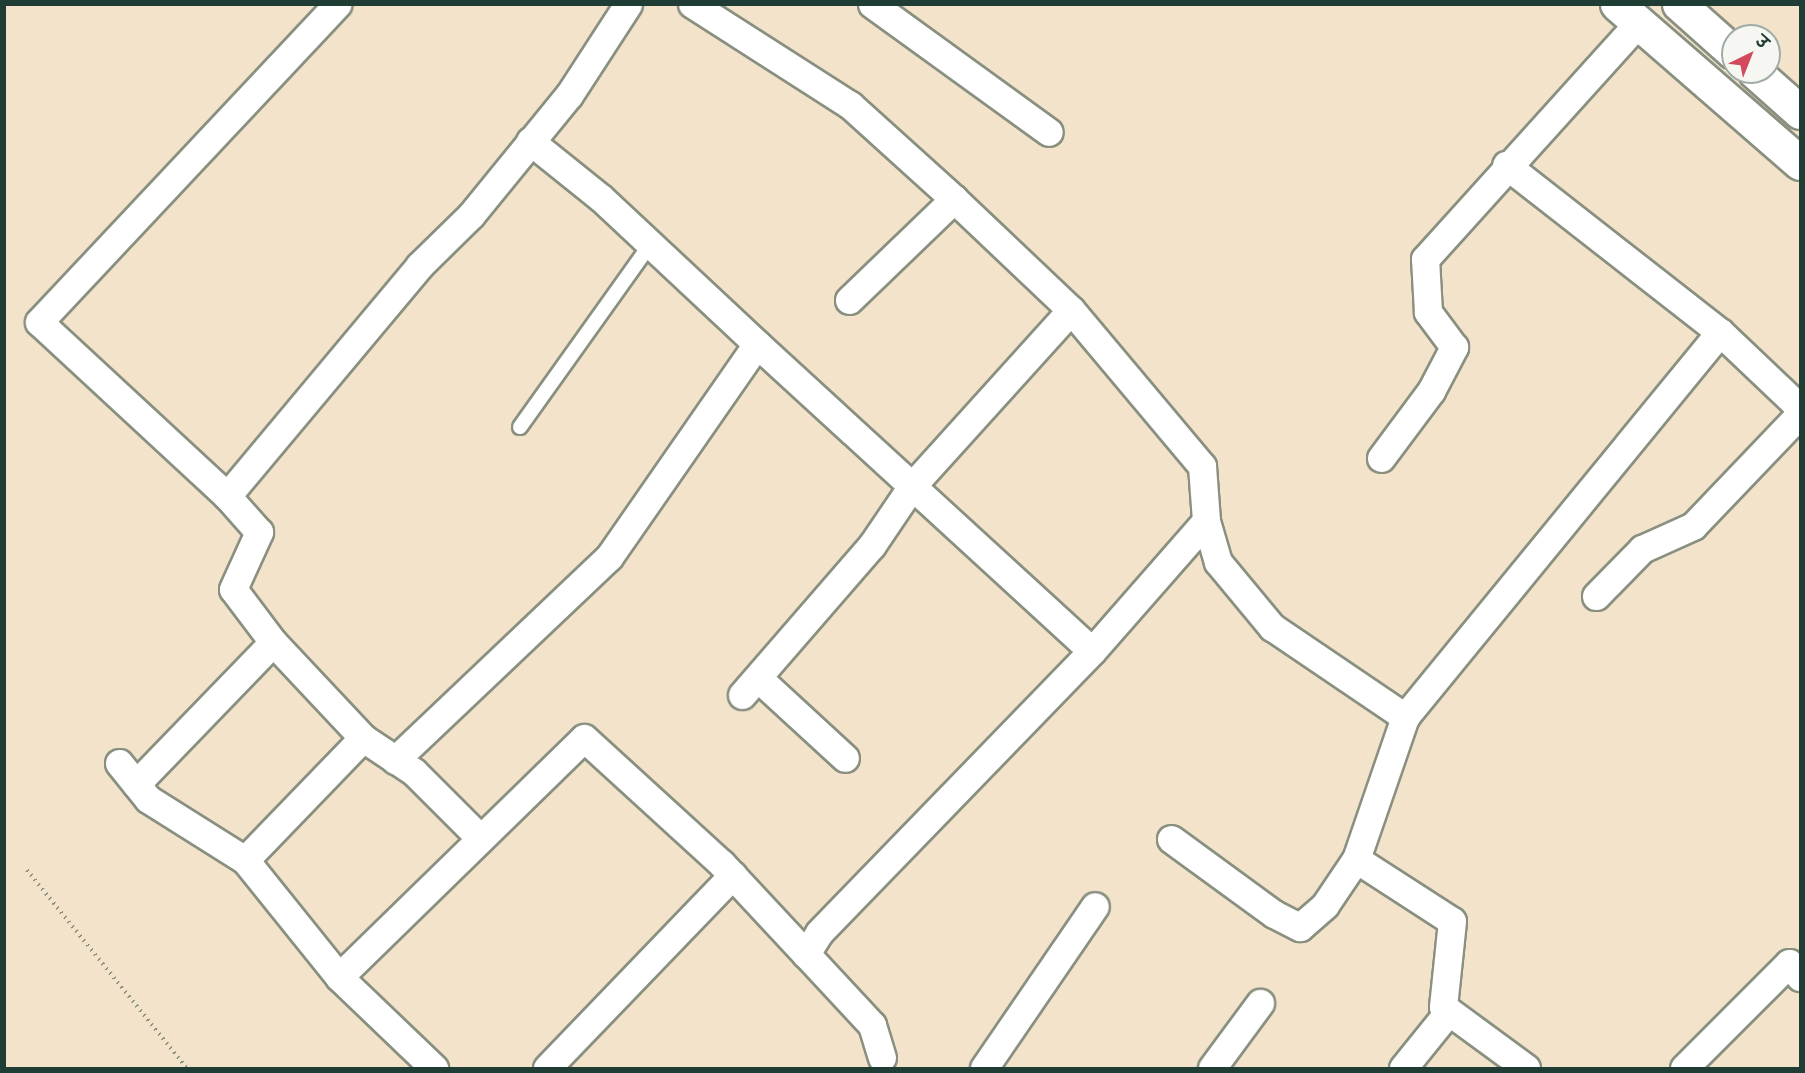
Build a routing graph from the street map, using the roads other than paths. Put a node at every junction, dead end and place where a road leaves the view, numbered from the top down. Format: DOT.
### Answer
graph roads {
  1 [pos="338,4"];
  2 [pos="628,4"];
  3 [pos="692,4"];
  4 [pos="872,4"];
  5 [pos="1678,4"];
  6 [pos="1628,14"];
  7 [pos="1721,42"];
  8 [pos="1768,84"];
  9 [pos="1800,112"];
  10 [pos="1049,132"];
  11 [pos="530,141"];
  12 [pos="1800,163"];
  13 [pos="1506,165"];
  14 [pos="954,199"];
  15 [pos="649,246"];
  16 [pos="849,300"];
  17 [pos="1071,310"];
  18 [pos="1720,332"];
  19 [pos="757,344"];
  20 [pos="1800,408"];
  21 [pos="1800,414"];
  22 [pos="520,427"];
  23 [pos="1381,458"];
  24 [pos="912,486"];
  25 [pos="227,496"];
  26 [pos="1206,521"];
  27 [pos="1596,596"];
  28 [pos="273,642"];
  29 [pos="1092,651"];
  30 [pos="1405,717"];
  31 [pos="363,738"];
  32 [pos="845,758"];
  33 [pos="395,760"];
  34 [pos="119,763"];
  35 [pos="136,784"];
  36 [pos="478,837"];
  37 [pos="1171,839"];
  38 [pos="1356,859"];
  39 [pos="245,860"];
  40 [pos="733,875"];
  41 [pos="1095,906"];
  42 [pos="806,954"];
  43 [pos="339,976"];
  44 [pos="1800,977"];
  45 [pos="1260,1003"];
  46 [pos="1449,1011"];
  47 [pos="886,1065"];
  48 [pos="434,1068"];
  49 [pos="547,1068"];
  50 [pos="984,1068"];
  51 [pos="1212,1068"];
  52 [pos="1403,1068"];
  53 [pos="1526,1068"];
  54 [pos="1684,1068"];
  1 -- 25 [label="street"];
  2 -- 11 [label="street"];
  3 -- 14 [label="street"];
  4 -- 10 [label="street"];
  5 -- 7 [label="highway"];
  6 -- 12 [label="highway"];
  6 -- 13 [label="street"];
  8 -- 9 [label="highway"];
  11 -- 15 [label="street"];
  11 -- 25 [label="street"];
  13 -- 18 [label="street"];
  13 -- 23 [label="street"];
  14 -- 16 [label="street"];
  14 -- 17 [label="street"];
  15 -- 19 [label="street"];
  15 -- 22 [label="lane"];
  17 -- 24 [label="street"];
  17 -- 26 [label="street"];
  18 -- 20 [label="street"];
  18 -- 30 [label="street"];
  19 -- 24 [label="street"];
  19 -- 33 [label="street"];
  21 -- 27 [label="street"];
  24 -- 29 [label="street"];
  24 -- 32 [label="street"];
  25 -- 28 [label="street"];
  26 -- 29 [label="street"];
  26 -- 30 [label="street"];
  28 -- 31 [label="street"];
  28 -- 35 [label="street"];
  29 -- 42 [label="street"];
  30 -- 38 [label="street"];
  31 -- 33 [label="street"];
  31 -- 39 [label="street"];
  33 -- 36 [label="street"];
  34 -- 35 [label="street"];
  35 -- 39 [label="street"];
  36 -- 40 [label="street"];
  36 -- 43 [label="street"];
  37 -- 38 [label="street"];
  38 -- 46 [label="street"];
  39 -- 43 [label="street"];
  40 -- 42 [label="street"];
  40 -- 49 [label="street"];
  41 -- 50 [label="street"];
  42 -- 47 [label="street"];
  43 -- 48 [label="street"];
  44 -- 54 [label="street"];
  45 -- 51 [label="street"];
  46 -- 52 [label="street"];
  46 -- 53 [label="street"];
}
